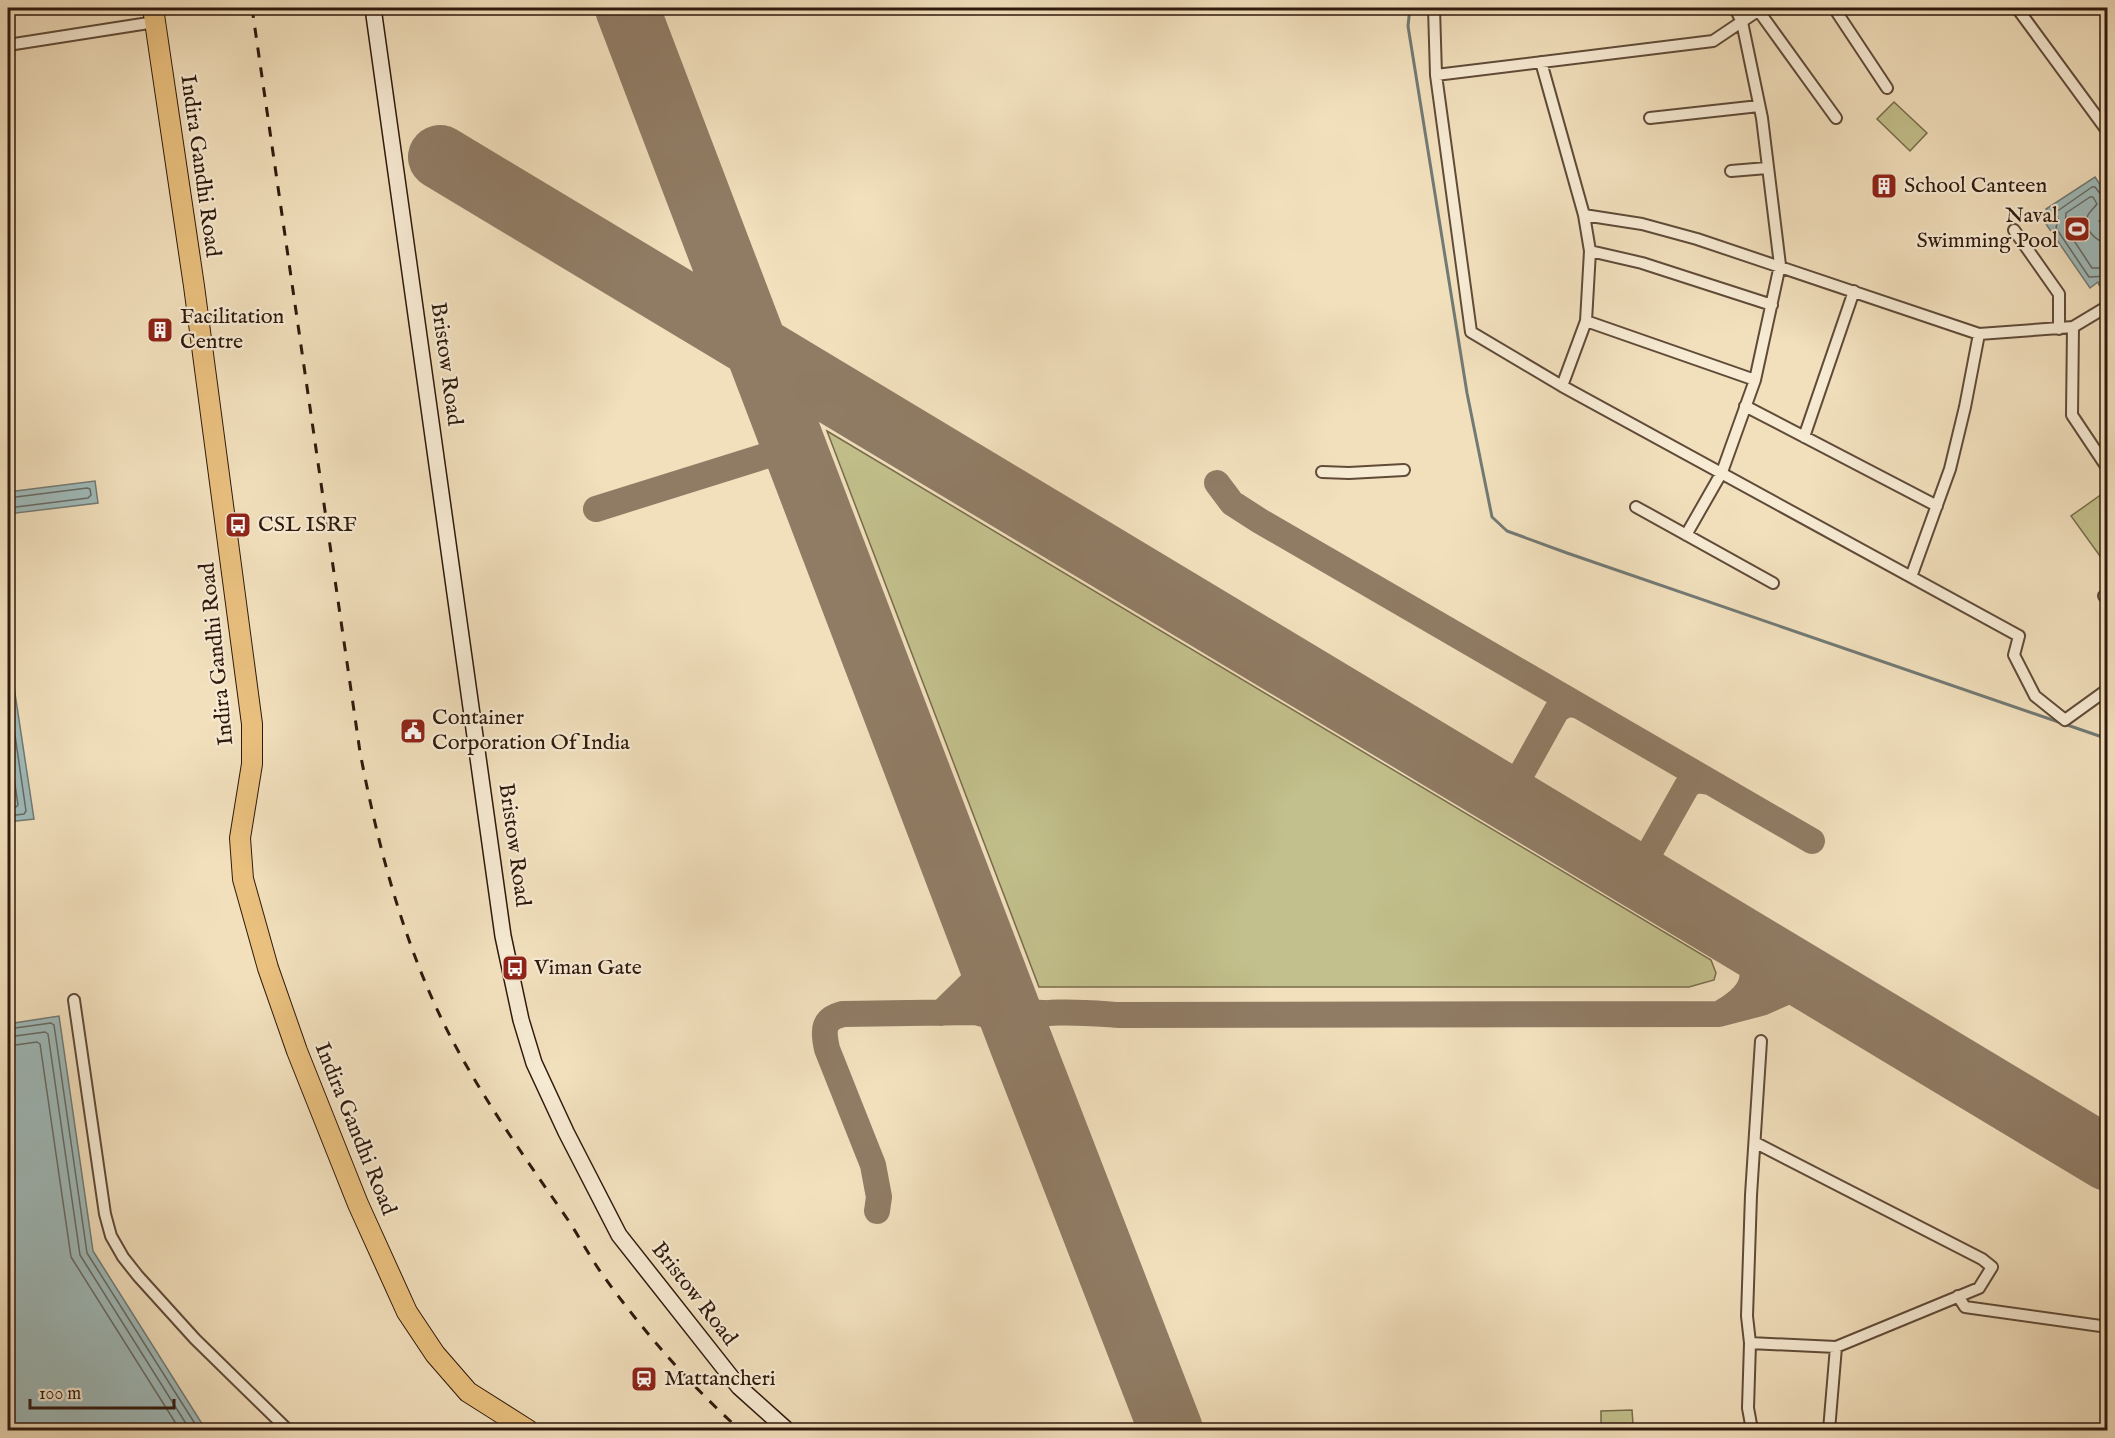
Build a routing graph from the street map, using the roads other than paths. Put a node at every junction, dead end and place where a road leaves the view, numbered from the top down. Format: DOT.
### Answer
graph roads {
  1 [pos="373,8"];
  2 [pos="1434,8"];
  3 [pos="1735,8"];
  4 [pos="1834,8"];
  5 [pos="2017,8"];
  6 [pos="1760,9"];
  7 [pos="154,15"];
  8 [pos="1742,22"];
  9 [pos="8,45"];
  10 [pos="1541,62"];
  11 [pos="1436,75"];
  12 [pos="1887,88"];
  13 [pos="1759,106"];
  14 [pos="1650,118"];
  15 [pos="1836,118"];
  16 [pos="2108,132"];
  17 [pos="1767,168"];
  18 [pos="1731,171"];
  19 [pos="1584,214"];
  20 [pos="2014,230"];
  21 [pos="1590,251"];
  22 [pos="1780,266"];
  23 [pos="1854,291"];
  24 [pos="1772,305"];
  25 [pos="2108,306"];
  26 [pos="1586,321"];
  27 [pos="2073,327"];
  28 [pos="2060,329"];
  29 [pos="1979,334"];
  30 [pos="1755,380"];
  31 [pos="1562,386"];
  32 [pos="1745,406"];
  33 [pos="1804,437"];
  34 [pos="2108,469"];
  35 [pos="1404,470"];
  36 [pos="1322,472"];
  37 [pos="1722,472"];
  38 [pos="1937,506"];
  39 [pos="1636,507"];
  40 [pos="1686,536"];
  41 [pos="1911,577"];
  42 [pos="1773,583"];
  43 [pos="2108,689"];
  44 [pos="74,1000"];
  45 [pos="1761,1041"];
  46 [pos="1756,1143"];
  47 [pos="1958,1296"];
  48 [pos="2108,1327"];
  49 [pos="1750,1343"];
  50 [pos="1836,1347"];
  51 [pos="288,1431"];
  52 [pos="528,1431"];
  53 [pos="787,1431"];
  54 [pos="1752,1431"];
  55 [pos="1829,1431"];
  1 -- 53 [label="street, Bristow Road"];
  2 -- 11 [label="street"];
  3 -- 8 [label="street"];
  4 -- 12 [label="street"];
  5 -- 16 [label="street"];
  6 -- 8 [label="street"];
  6 -- 15 [label="street"];
  7 -- 9 [label="street"];
  7 -- 52 [label="highway, Indira Gandhi Road"];
  8 -- 10 [label="street"];
  8 -- 13 [label="street"];
  10 -- 11 [label="street"];
  10 -- 19 [label="street"];
  11 -- 31 [label="street"];
  13 -- 14 [label="street"];
  13 -- 17 [label="street"];
  17 -- 18 [label="street"];
  17 -- 22 [label="street"];
  19 -- 21 [label="street"];
  19 -- 22 [label="street"];
  20 -- 28 [label="street"];
  21 -- 24 [label="street"];
  21 -- 26 [label="street"];
  22 -- 23 [label="street"];
  22 -- 24 [label="street"];
  23 -- 29 [label="street"];
  23 -- 33 [label="street"];
  24 -- 30 [label="street"];
  25 -- 27 [label="street"];
  26 -- 30 [label="street"];
  26 -- 31 [label="street"];
  27 -- 28 [label="street"];
  27 -- 34 [label="street"];
  28 -- 29 [label="street"];
  29 -- 38 [label="street"];
  30 -- 32 [label="street"];
  31 -- 37 [label="street"];
  32 -- 33 [label="street"];
  32 -- 37 [label="street"];
  33 -- 38 [label="street"];
  35 -- 36 [label="street"];
  37 -- 40 [label="street"];
  37 -- 41 [label="street"];
  38 -- 41 [label="street"];
  39 -- 40 [label="street"];
  40 -- 42 [label="street"];
  41 -- 43 [label="street"];
  44 -- 51 [label="street"];
  45 -- 46 [label="street"];
  46 -- 47 [label="street"];
  46 -- 49 [label="street"];
  47 -- 48 [label="street"];
  47 -- 50 [label="street"];
  49 -- 50 [label="street"];
  49 -- 54 [label="street"];
  50 -- 55 [label="street"];
}
